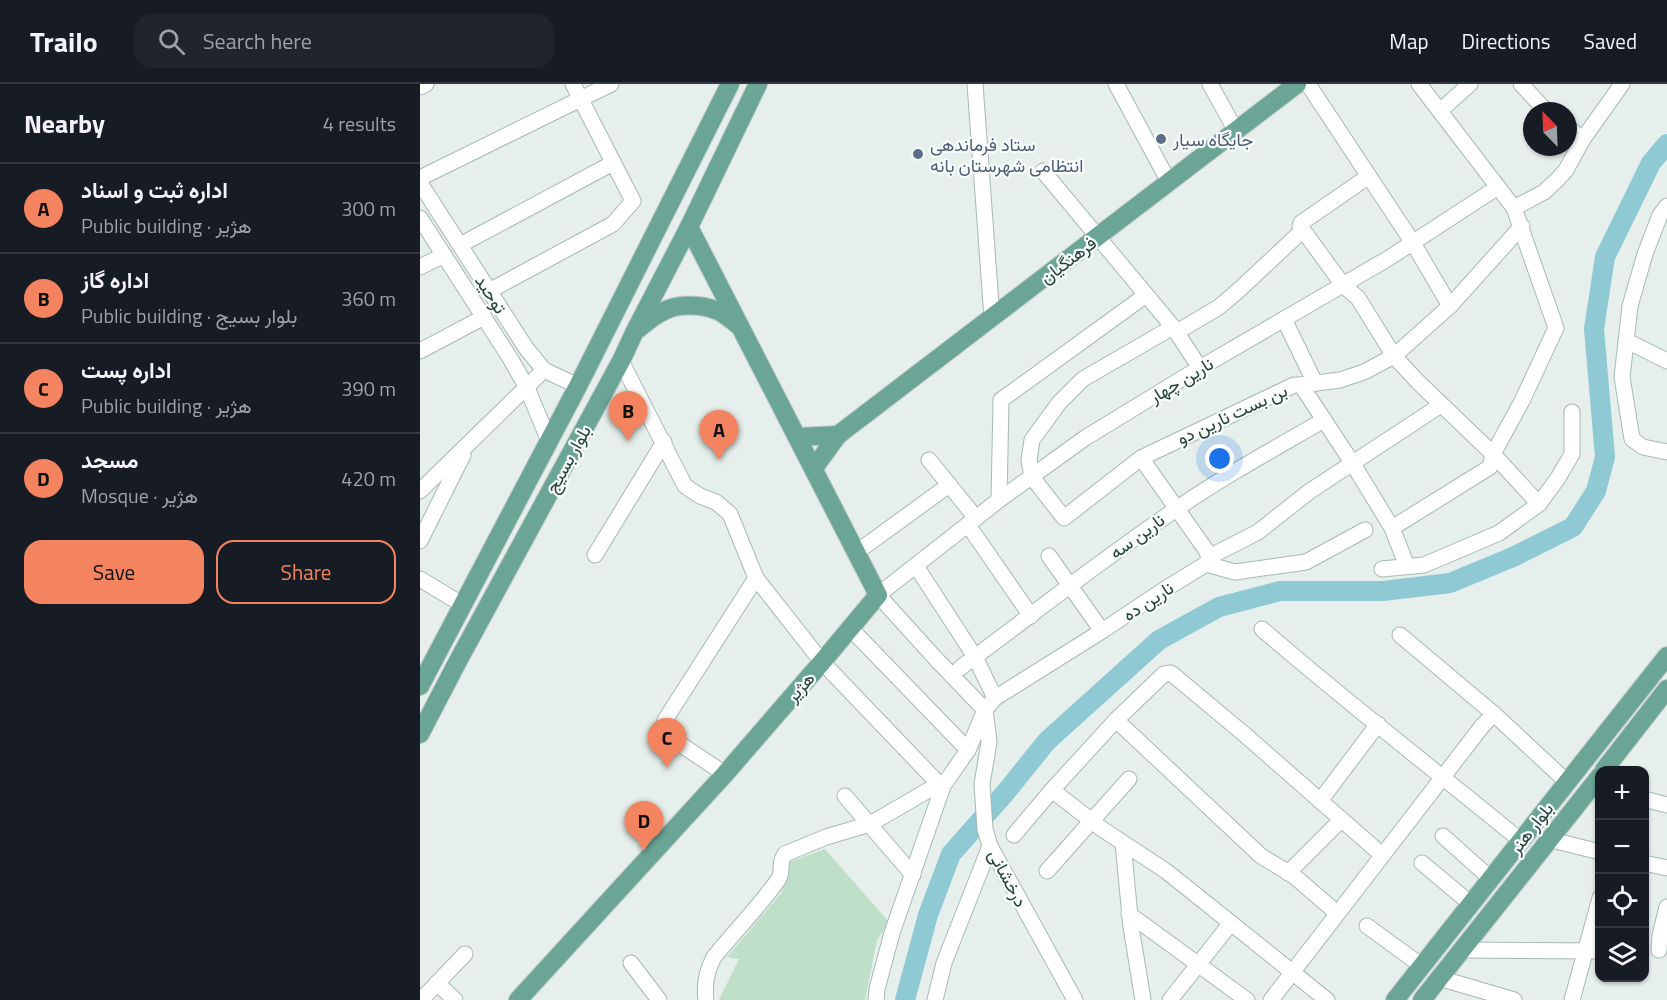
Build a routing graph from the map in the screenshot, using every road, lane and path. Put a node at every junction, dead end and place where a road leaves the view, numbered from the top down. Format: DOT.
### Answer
graph roads {
  1 [pos="426,84"];
  2 [pos="573,84"];
  3 [pos="611,84"];
  4 [pos="730,84"];
  5 [pos="975,84"];
  6 [pos="1116,84"];
  7 [pos="1210,84"];
  8 [pos="1297,84"];
  9 [pos="1308,84"];
  10 [pos="1419,84"];
  11 [pos="1470,84"];
  12 [pos="1622,84"];
  13 [pos="1525,86"];
  14 [pos="420,87"];
  15 [pos="755,90"];
  16 [pos="580,100"];
  17 [pos="1538,102"];
  18 [pos="1440,111"];
  19 [pos="1236,130"];
  20 [pos="1577,135"];
  21 [pos="1583,139"];
  22 [pos="614,163"];
  23 [pos="1043,171"];
  24 [pos="1369,176"];
  25 [pos="420,178"];
  26 [pos="1169,182"];
  27 [pos="420,183"];
  28 [pos="1498,187"];
  29 [pos="1667,206"];
  30 [pos="1514,208"];
  31 [pos="420,218"];
  32 [pos="1522,226"];
  33 [pos="689,227"];
  34 [pos="1302,227"];
  35 [pos="1098,236"];
  36 [pos="1413,243"];
  37 [pos="460,245"];
  38 [pos="444,255"];
  39 [pos="420,267"];
  40 [pos="1343,285"];
  41 [pos="489,291"];
  42 [pos="1146,295"];
  43 [pos="1450,306"];
  44 [pos="484,317"];
  45 [pos="992,318"];
  46 [pos="1284,319"];
  47 [pos="741,327"];
  48 [pos="1175,330"];
  49 [pos="635,331"];
  50 [pos="1627,341"];
  51 [pos="420,351"];
  52 [pos="1394,356"];
  53 [pos="621,361"];
  54 [pos="1667,361"];
  55 [pos="1200,368"];
  56 [pos="544,370"];
  57 [pos="1308,384"];
  58 [pos="579,386"];
  59 [pos="527,388"];
  60 [pos="1441,405"];
  61 [pos="1572,412"];
  62 [pos="1324,420"];
  63 [pos="838,435"];
  64 [pos="798,437"];
  65 [pos="549,441"];
  66 [pos="664,442"];
  67 [pos="468,445"];
  68 [pos="1667,452"];
  69 [pos="1493,454"];
  70 [pos="1141,458"];
  71 [pos="929,460"];
  72 [pos="1353,464"];
  73 [pos="814,468"];
  74 [pos="1032,477"];
  75 [pos="949,485"];
  76 [pos="420,491"];
  77 [pos="999,500"];
  78 [pos="1539,504"];
  79 [pos="1175,509"];
  80 [pos="972,522"];
  81 [pos="1392,528"];
  82 [pos="1365,530"];
  83 [pos="420,541"];
  84 [pos="857,552"];
  85 [pos="595,555"];
  86 [pos="1049,556"];
  87 [pos="1208,561"];
  88 [pos="916,566"];
  89 [pos="1407,566"];
  90 [pos="1382,569"];
  91 [pos="756,578"];
  92 [pos="420,579"];
  93 [pos="1071,585"];
  94 [pos="878,595"];
  95 [pos="463,605"];
  96 [pos="1031,616"];
  97 [pos="850,628"];
  98 [pos="1262,629"];
  99 [pos="1102,632"];
  100 [pos="1400,635"];
  101 [pos="1667,656"];
  102 [pos="975,657"];
  103 [pos="822,662"];
  104 [pos="960,668"];
  105 [pos="420,686"];
  106 [pos="1666,691"];
  107 [pos="995,698"];
  108 [pos="985,710"];
  109 [pos="1494,714"];
  110 [pos="1116,720"];
  111 [pos="1378,724"];
  112 [pos="420,734"];
  113 [pos="968,750"];
  114 [pos="1608,766"];
  115 [pos="725,774"];
  116 [pos="1443,776"];
  117 [pos="1129,779"];
  118 [pos="1567,782"];
  119 [pos="941,785"];
  120 [pos="1595,785"];
  121 [pos="1052,790"];
  122 [pos="845,795"];
  123 [pos="1320,801"];
  124 [pos="1649,801"];
  125 [pos="1667,805"];
  126 [pos="1091,820"];
  127 [pos="1341,820"];
  128 [pos="870,824"];
  129 [pos="1014,835"];
  130 [pos="1443,836"];
  131 [pos="1548,839"];
  132 [pos="1521,841"];
  133 [pos="1123,843"];
  134 [pos="990,846"];
  135 [pos="1595,851"];
  136 [pos="1382,855"];
  137 [pos="1422,863"];
  138 [pos="1649,864"];
  139 [pos="1667,868"];
  140 [pos="1047,871"];
  141 [pos="1288,873"];
  142 [pos="913,875"];
  143 [pos="1491,879"];
  144 [pos="1471,904"];
  145 [pos="1667,907"];
  146 [pos="1129,914"];
  147 [pos="1337,914"];
  148 [pos="1231,923"];
  149 [pos="1367,926"];
  150 [pos="1595,928"];
  151 [pos="1461,950"];
  152 [pos="1657,950"];
  153 [pos="1592,951"];
  154 [pos="465,954"];
  155 [pos="632,963"];
  156 [pos="1198,964"];
  157 [pos="1422,966"];
  158 [pos="1292,972"];
  159 [pos="1439,978"];
  160 [pos="437,983"];
  161 [pos="1142,996"];
  162 [pos="421,1000"];
  163 [pos="455,1000"];
  164 [pos="518,1000"];
  165 [pos="659,1000"];
  166 [pos="706,1000"];
  167 [pos="876,1000"];
  168 [pos="934,1000"];
  169 [pos="1075,1000"];
  170 [pos="1156,1000"];
  171 [pos="1170,1000"];
  172 [pos="1247,1000"];
  173 [pos="1271,1000"];
  174 [pos="1327,1000"];
  175 [pos="1395,1000"];
  176 [pos="1422,1000"];
  177 [pos="1514,1000"];
  178 [pos="1572,1000"];
  1 -- 14 [label="street"];
  2 -- 16 [label="street"];
  3 -- 16 [label="street"];
  4 -- 15 [label="main road"];
  4 -- 58 [label="main road, بلوار بسیج"];
  5 -- 45 [label="street"];
  6 -- 26 [label="street"];
  7 -- 19 [label="street"];
  8 -- 19 [label="main road, فرهنگیان"];
  9 -- 24 [label="street"];
  10 -- 18 [label="street"];
  11 -- 18 [label="street"];
  12 -- 21 [label="street"];
  13 -- 17 [label="street"];
  15 -- 33 [label="main road, بلوار بسیج"];
  16 -- 22 [label="street"];
  16 -- 25 [label="street"];
  18 -- 28 [label="street"];
  19 -- 26 [label="main road, فرهنگیان"];
  20 -- 21 [label="street"];
  21 -- 30 [label="street"];
  22 -- 37 [label="street"];
  22 -- 41 [label="street"];
  23 -- 35 [label="street"];
  24 -- 34 [label="street"];
  24 -- 36 [label="street"];
  26 -- 35 [label="main road, فرهنگیان"];
  27 -- 37 [label="street, توحید"];
  28 -- 30 [label="street"];
  28 -- 36 [label="street, نارین چهار"];
  29 -- 50 [label="street"];
  30 -- 32 [label="street"];
  31 -- 38 [label="street, توحید"];
  32 -- 43 [label="street"];
  32 -- 69 [label="street"];
  33 -- 47 [label="main road"];
  33 -- 49 [label="main road, بلوار بسیج"];
  34 -- 40 [label="street"];
  34 -- 48 [label="street"];
  35 -- 42 [label="street"];
  35 -- 45 [label="main road, فرهنگیان"];
  36 -- 40 [label="street, نارین چهار"];
  36 -- 43 [label="street"];
  37 -- 41 [label="street, توحید"];
  38 -- 39 [label="street"];
  38 -- 44 [label="street, توحید"];
  40 -- 46 [label="street, نارین چهار"];
  40 -- 52 [label="street"];
  41 -- 56 [label="street, توحید"];
  42 -- 48 [label="street"];
  42 -- 77 [label="street"];
  43 -- 52 [label="street"];
  44 -- 51 [label="street"];
  44 -- 59 [label="street, توحید"];
  45 -- 63 [label="main road, فرهنگیان"];
  46 -- 55 [label="street, نارین چهار"];
  46 -- 57 [label="street"];
  47 -- 49 [label="main road"];
  47 -- 64 [label="main road"];
  48 -- 55 [label="street"];
  48 -- 74 [label="street"];
  49 -- 53 [label="main road, بلوار بسیج"];
  50 -- 54 [label="street"];
  50 -- 68 [label="street"];
  52 -- 57 [label="street"];
  52 -- 60 [label="street"];
  53 -- 66 [label="street"];
  53 -- 112 [label="main road, بلوار بسیج"];
  55 -- 74 [label="street, نارین چهار"];
  56 -- 58 [label="street, توحید"];
  56 -- 59 [label="street"];
  57 -- 62 [label="street, بن بست نارین دو"];
  57 -- 70 [label="street, بن بست نارین دو"];
  58 -- 65 [label="main road, بلوار بسیج"];
  59 -- 65 [label="street, توحید"];
  59 -- 67 [label="street"];
  60 -- 69 [label="street"];
  60 -- 72 [label="street, نارین ده"];
  61 -- 78 [label="street"];
  62 -- 72 [label="street, بن بست نارین دو"];
  62 -- 79 [label="street, نارین سه"];
  63 -- 64 [label="main road"];
  63 -- 73 [label="main road, فرهنگیان"];
  64 -- 73 [label="main road"];
  65 -- 95 [label="main road, بلوار بسیج"];
  66 -- 85 [label="street"];
  66 -- 91 [label="street"];
  67 -- 76 [label="street"];
  67 -- 83 [label="street"];
  69 -- 78 [label="street"];
  69 -- 81 [label="street"];
  70 -- 74 [label="street, بن بست نارین دو"];
  70 -- 79 [label="street"];
  71 -- 75 [label="street"];
  72 -- 81 [label="street, بن بست نارین دو"];
  72 -- 87 [label="street, نارین ده"];
  73 -- 84 [label="main road"];
  74 -- 77 [label="street, نارین چهار"];
  75 -- 80 [label="street"];
  75 -- 84 [label="street"];
  77 -- 80 [label="street, نارین چهار"];
  78 -- 89 [label="street"];
  79 -- 87 [label="street"];
  79 -- 93 [label="street, نارین سه"];
  80 -- 88 [label="street, نارین چهار"];
  80 -- 96 [label="street"];
  81 -- 89 [label="street, بن بست نارین دو"];
  82 -- 87 [label="street"];
  84 -- 94 [label="main road"];
  86 -- 93 [label="street"];
  87 -- 99 [label="street, نارین ده"];
  88 -- 94 [label="street, نارین چهار"];
  88 -- 102 [label="street"];
  89 -- 90 [label="street"];
  91 -- 103 [label="street"];
  91 -- 115 [label="street"];
  92 -- 95 [label="street"];
  93 -- 96 [label="street, نارین سه"];
  93 -- 99 [label="street"];
  94 -- 97 [label="main road, هژیر"];
  94 -- 108 [label="street"];
  95 -- 105 [label="main road, بلوار بسیج"];
  96 -- 102 [label="street, نارین سه"];
  97 -- 103 [label="main road, هژیر"];
  97 -- 113 [label="street"];
  98 -- 111 [label="street"];
  99 -- 107 [label="street, نارین ده"];
  100 -- 109 [label="street"];
  101 -- 118 [label="main road, بلوار هنر"];
  102 -- 104 [label="street, نارین سه"];
  102 -- 107 [label="street"];
  103 -- 115 [label="main road, هژیر"];
  103 -- 119 [label="street"];
  106 -- 114 [label="main road"];
  107 -- 108 [label="street, نارین ده"];
  108 -- 113 [label="street, نارین ده"];
  108 -- 134 [label="street, درخشانی"];
  109 -- 116 [label="street"];
  109 -- 118 [label="street"];
  110 -- 121 [label="street"];
  110 -- 123 [label="street"];
  110 -- 141 [label="street"];
  111 -- 116 [label="street"];
  111 -- 123 [label="street"];
  113 -- 119 [label="street, نارین ده"];
  115 -- 164 [label="main road, هژیر"];
  116 -- 132 [label="street"];
  116 -- 136 [label="street"];
  117 -- 126 [label="street"];
  118 -- 132 [label="main road, بلوار هنر"];
  119 -- 128 [label="street"];
  119 -- 142 [label="street"];
  120 -- 131 [label="main road, بلوار هنر"];
  121 -- 126 [label="street"];
  121 -- 129 [label="street"];
  122 -- 128 [label="street"];
  123 -- 127 [label="street"];
  124 -- 125 [label="street"];
  126 -- 133 [label="street"];
  126 -- 140 [label="street"];
  127 -- 136 [label="street"];
  127 -- 141 [label="street"];
  128 -- 142 [label="street"];
  128 -- 166 [label="street"];
  130 -- 143 [label="street"];
  131 -- 135 [label="street"];
  131 -- 151 [label="main road, بلوار هنر"];
  132 -- 143 [label="main road, بلوار هنر"];
  133 -- 146 [label="street"];
  133 -- 148 [label="street"];
  134 -- 168 [label="street"];
  134 -- 169 [label="street, درخشانی"];
  136 -- 147 [label="street"];
  137 -- 144 [label="street"];
  138 -- 139 [label="street"];
  141 -- 147 [label="street"];
  142 -- 167 [label="street"];
  143 -- 144 [label="main road, بلوار هنر"];
  144 -- 157 [label="main road, بلوار هنر"];
  145 -- 152 [label="street"];
  146 -- 156 [label="street"];
  146 -- 161 [label="street"];
  147 -- 158 [label="street"];
  148 -- 156 [label="street"];
  148 -- 158 [label="street"];
  149 -- 157 [label="street"];
  150 -- 153 [label="street"];
  151 -- 153 [label="street"];
  151 -- 159 [label="main road, بلوار هنر"];
  153 -- 178 [label="street"];
  154 -- 160 [label="street"];
  155 -- 165 [label="street"];
  156 -- 171 [label="street"];
  156 -- 172 [label="street"];
  157 -- 175 [label="main road, بلوار هنر"];
  158 -- 173 [label="street"];
  158 -- 174 [label="street"];
  159 -- 176 [label="main road, بلوار هنر"];
  159 -- 177 [label="street"];
  160 -- 162 [label="street"];
  160 -- 163 [label="street"];
  161 -- 170 [label="street"];
}
